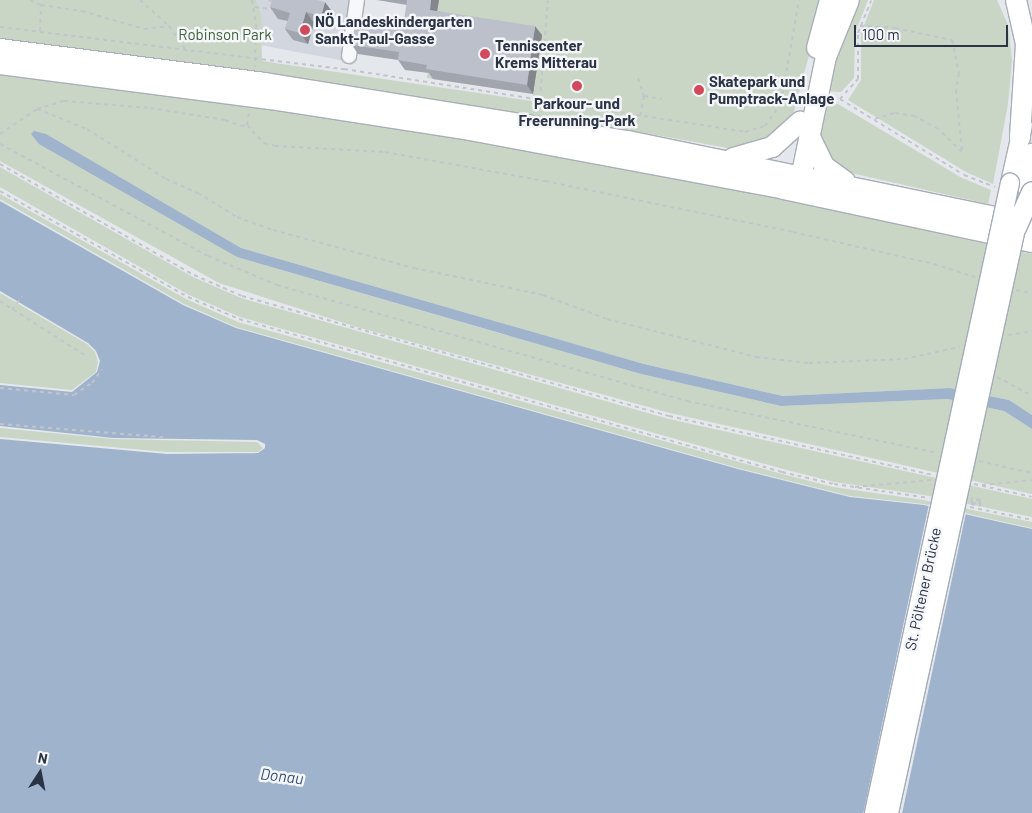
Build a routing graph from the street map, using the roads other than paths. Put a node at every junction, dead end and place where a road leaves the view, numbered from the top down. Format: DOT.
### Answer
graph roads {
  1 [pos="357,0"];
  2 [pos="830,0"];
  3 [pos="849,0"];
  4 [pos="1016,0"];
  5 [pos="0,50"];
  6 [pos="348,56"];
  7 [pos="0,64"];
  8 [pos="1032,85"];
  9 [pos="805,130"];
  10 [pos="1026,146"];
  11 [pos="724,160"];
  12 [pos="793,182"];
  13 [pos="852,186"];
  14 [pos="1016,187"];
  15 [pos="970,220"];
  16 [pos="1024,227"];
  17 [pos="1032,242"];
  18 [pos="979,366"];
  19 [pos="874,813"];
  20 [pos="890,813"];
  1 -- 6 [label="lane"];
  2 -- 9 [label="highway"];
  3 -- 9 [label="highway"];
  4 -- 10 [label="highway"];
  5 -- 11 [label="highway"];
  7 -- 12 [label="highway"];
  8 -- 10 [label="main road"];
  9 -- 11 [label="highway"];
  9 -- 12 [label="highway"];
  9 -- 13 [label="highway"];
  10 -- 14 [label="main road"];
  11 -- 12 [label="highway"];
  12 -- 13 [label="highway"];
  12 -- 15 [label="highway"];
  13 -- 15 [label="highway"];
  14 -- 16 [label="highway, bridge"];
  14 -- 18 [label="main road, bridge"];
  15 -- 16 [label="highway"];
  15 -- 17 [label="highway"];
  16 -- 18 [label="main road, bridge"];
  18 -- 19 [label="main road, St. Pöltener Brücke, bridge"];
  18 -- 20 [label="main road, St. Pöltener Brücke, bridge"];
}
